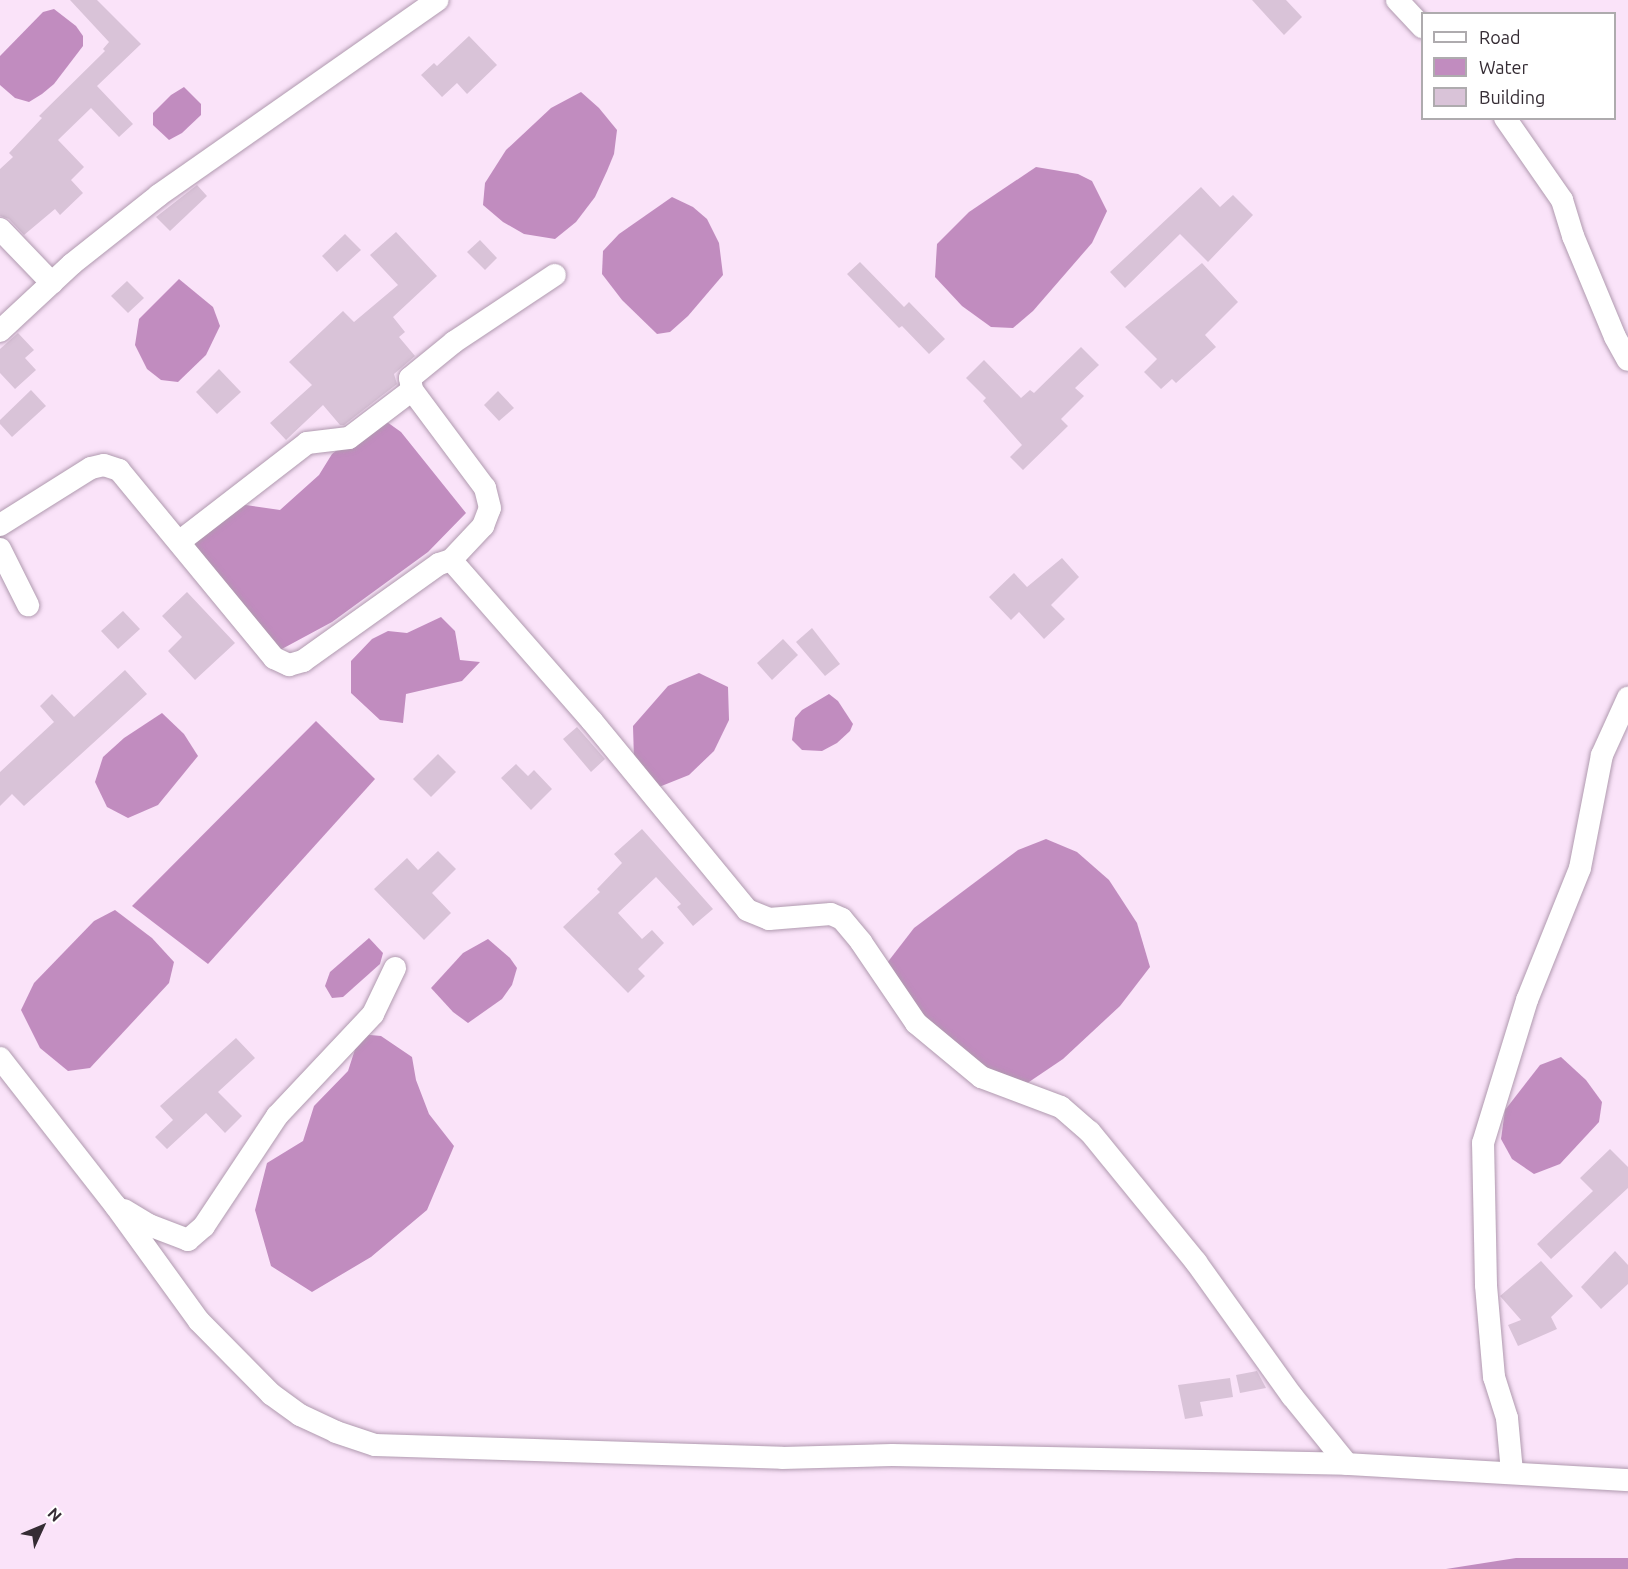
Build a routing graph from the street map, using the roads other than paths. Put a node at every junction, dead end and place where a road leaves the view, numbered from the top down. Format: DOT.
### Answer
graph roads {
  1 [pos="438,0"];
  2 [pos="1398,0"];
  3 [pos="1421,26"];
  4 [pos="1506,120"];
  5 [pos="0,229"];
  6 [pos="555,275"];
  7 [pos="52,283"];
  8 [pos="0,330"];
  9 [pos="1628,360"];
  10 [pos="412,390"];
  11 [pos="0,525"];
  12 [pos="179,542"];
  13 [pos="0,549"];
  14 [pos="451,560"];
  15 [pos="28,605"];
  16 [pos="1628,698"];
  17 [pos="395,968"];
  18 [pos="0,1058"];
  19 [pos="115,1205"];
  20 [pos="1347,1464"];
  21 [pos="1512,1472"];
  22 [pos="1628,1479"];
  1 -- 7 [label="street"];
  2 -- 3 [label="street"];
  4 -- 9 [label="street"];
  5 -- 7 [label="street"];
  6 -- 10 [label="street"];
  7 -- 8 [label="street"];
  10 -- 12 [label="street"];
  10 -- 14 [label="street"];
  11 -- 12 [label="street"];
  12 -- 14 [label="street"];
  13 -- 15 [label="street"];
  14 -- 20 [label="street"];
  16 -- 21 [label="street"];
  17 -- 19 [label="street"];
  18 -- 19 [label="street"];
  19 -- 20 [label="street"];
  20 -- 21 [label="street"];
  21 -- 22 [label="street"];
}
